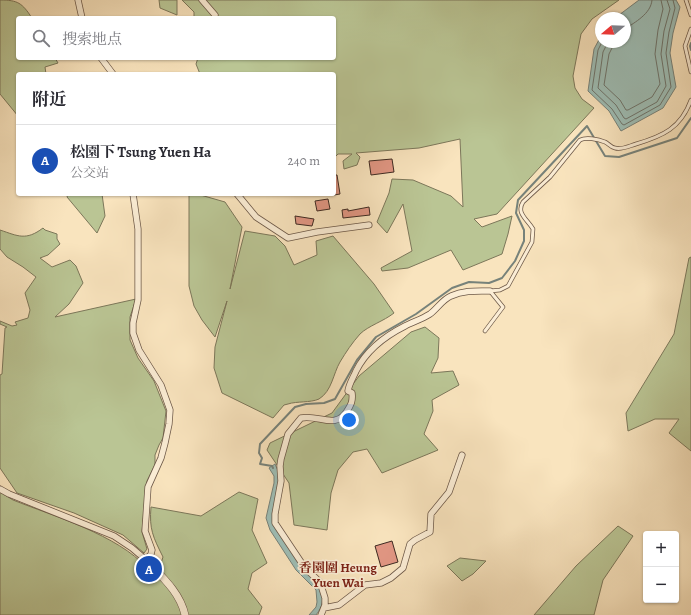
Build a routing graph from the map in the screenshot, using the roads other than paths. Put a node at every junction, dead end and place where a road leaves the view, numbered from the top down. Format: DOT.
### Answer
graph roads {
  1 [pos="78,0"];
  2 [pos="202,0"];
  3 [pos="688,1"];
  4 [pos="215,15"];
  5 [pos="691,15"];
  6 [pos="82,16"];
  7 [pos="691,29"];
  8 [pos="102,60"];
  9 [pos="112,72"];
  10 [pos="691,72"];
  11 [pos="691,100"];
  12 [pos="134,196"];
  13 [pos="239,196"];
  14 [pos="369,225"];
  15 [pos="490,291"];
  16 [pos="485,331"];
  17 [pos="462,455"];
  18 [pos="0,489"];
  19 [pos="146,560"];
  20 [pos="324,608"];
  21 [pos="185,615"];
  22 [pos="321,615"];
  1 -- 6 [label="street"];
  2 -- 4 [label="street"];
  3 -- 5 [label="lane"];
  7 -- 10 [label="lane"];
  8 -- 9 [label="street"];
  11 -- 15 [label="lane"];
  12 -- 19 [label="street"];
  13 -- 14 [label="street"];
  15 -- 16 [label="lane"];
  15 -- 20 [label="street"];
  17 -- 20 [label="street"];
  18 -- 19 [label="street"];
  19 -- 21 [label="street"];
  20 -- 22 [label="street"];
}
